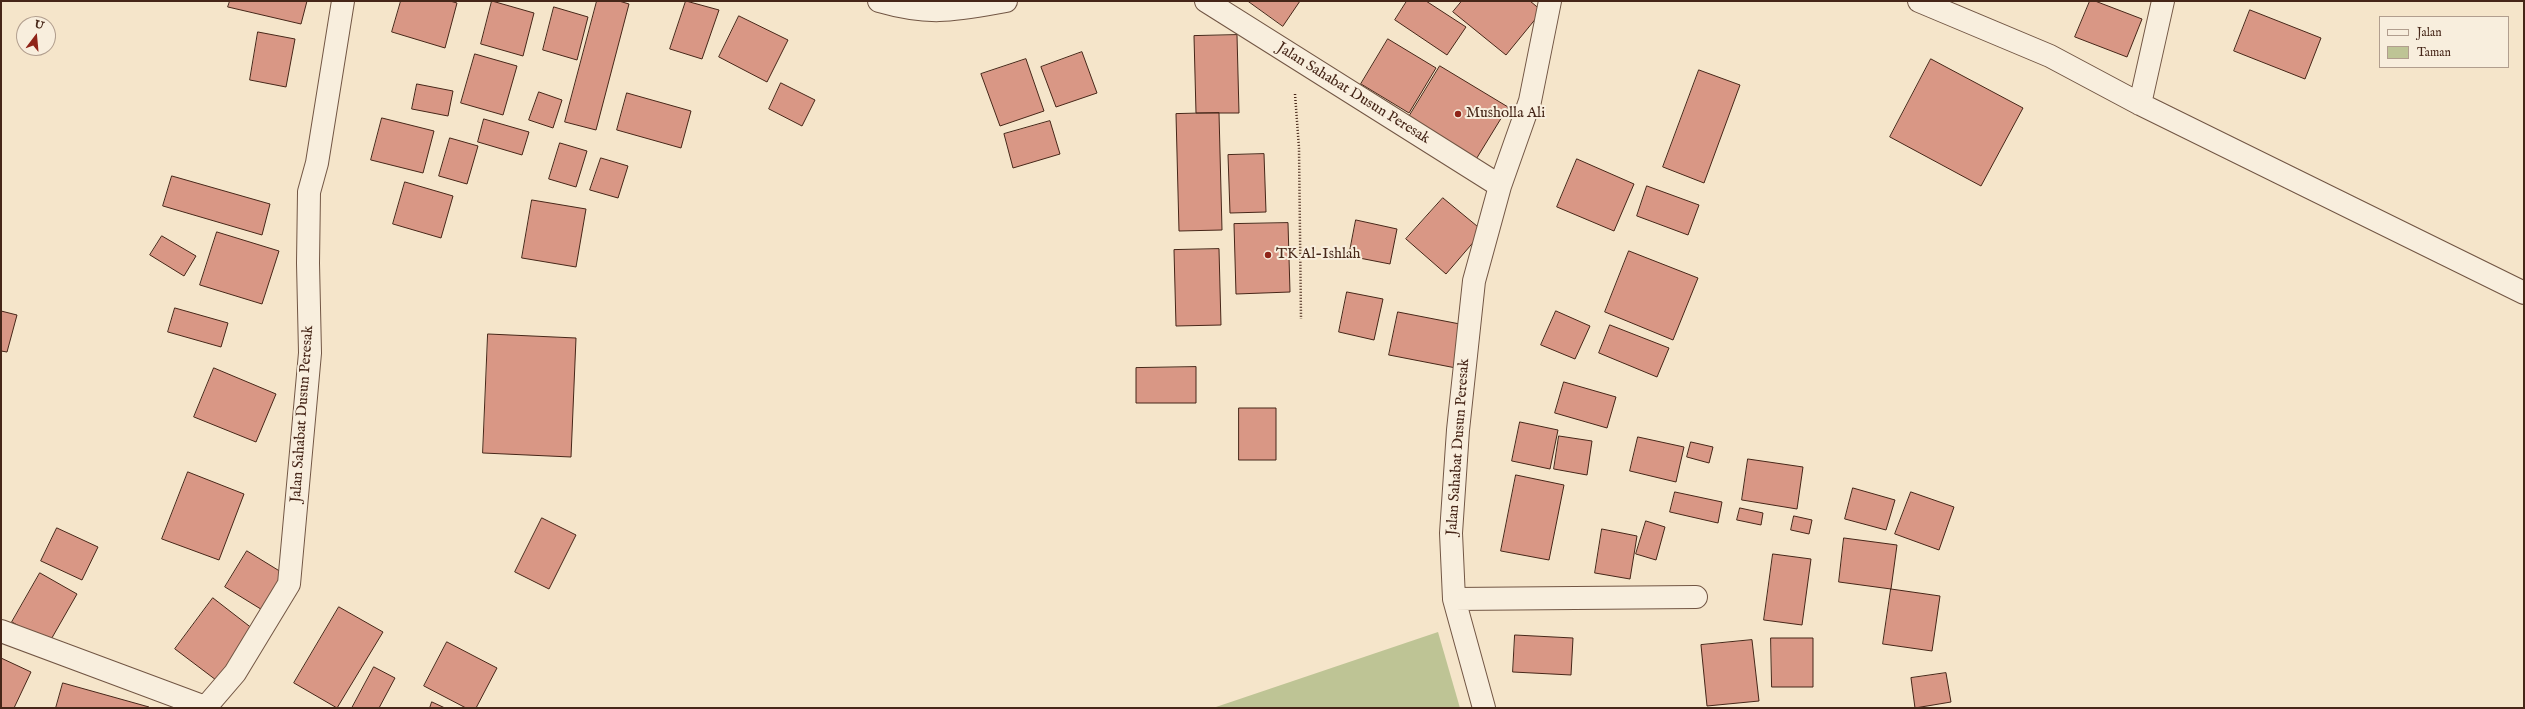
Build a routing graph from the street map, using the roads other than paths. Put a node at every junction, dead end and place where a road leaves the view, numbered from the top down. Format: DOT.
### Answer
graph roads {
  1 [pos="343,1"];
  2 [pos="879,1"];
  3 [pos="1006,1"];
  4 [pos="1206,1"];
  5 [pos="1550,1"];
  6 [pos="1919,1"];
  7 [pos="2164,1"];
  8 [pos="2140,104"];
  9 [pos="1500,186"];
  10 [pos="2524,293"];
  11 [pos="1696,597"];
  12 [pos="1454,599"];
  13 [pos="1,631"];
  14 [pos="205,707"];
  15 [pos="1484,708"];
  1 -- 14 [label="street, Jalan Sahabat Dusun Peresak"];
  2 -- 3 [label="street"];
  4 -- 9 [label="street, Jalan Sahabat Dusun Peresak"];
  5 -- 9 [label="street, Jalan Sahabat Dusun Peresak"];
  6 -- 8 [label="street"];
  7 -- 8 [label="street"];
  8 -- 10 [label="street"];
  9 -- 12 [label="street, Jalan Sahabat Dusun Peresak"];
  11 -- 12 [label="street"];
  12 -- 15 [label="street, Jalan Sahabat Dusun Peresak"];
  13 -- 14 [label="street"];
}
